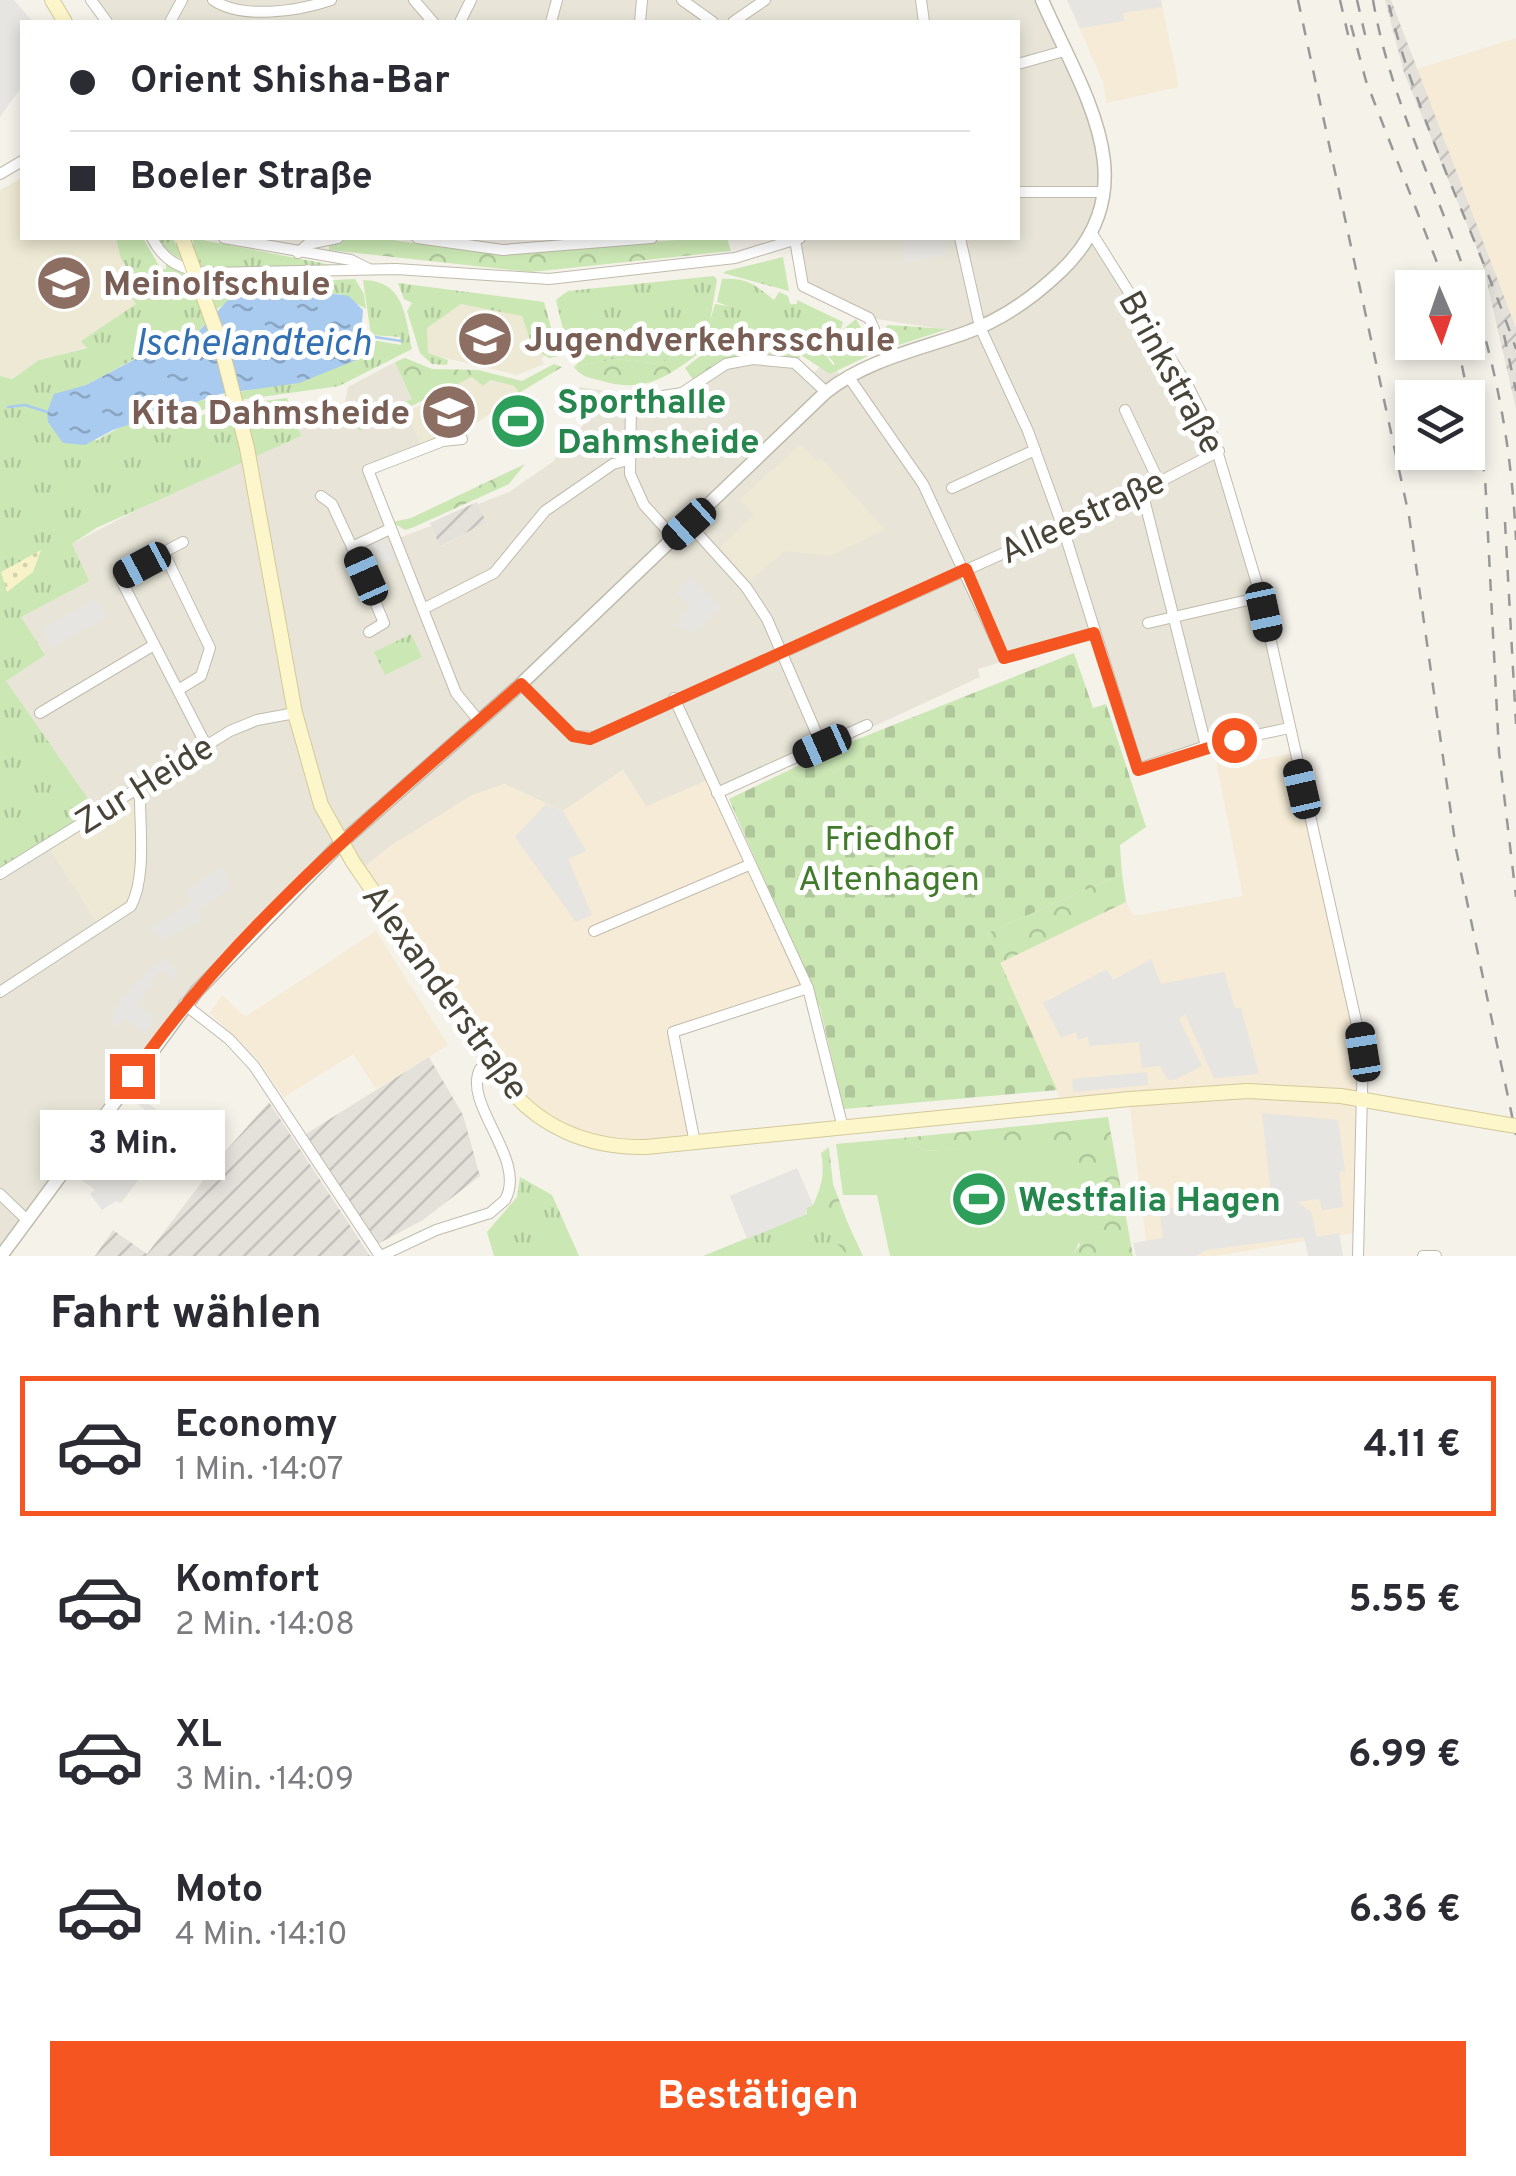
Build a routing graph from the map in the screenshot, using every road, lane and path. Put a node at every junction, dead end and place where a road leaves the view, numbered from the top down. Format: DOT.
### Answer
graph roads {
  1 [pos="213,0"];
  2 [pos="331,0"];
  3 [pos="414,0"];
  4 [pos="682,0"];
  5 [pos="765,0"];
  6 [pos="1042,0"];
  7 [pos="431,20"];
  8 [pos="710,20"];
  9 [pos="736,20"];
  10 [pos="1064,52"];
  11 [pos="1020,63"];
  12 [pos="1020,192"];
  13 [pos="1104,192"];
  14 [pos="1094,236"];
  15 [pos="153,240"];
  16 [pos="183,240"];
  17 [pos="234,240"];
  18 [pos="328,240"];
  19 [pos="431,240"];
  20 [pos="605,240"];
  21 [pos="794,240"];
  22 [pos="797,240"];
  23 [pos="960,240"];
  24 [pos="298,253"];
  25 [pos="370,269"];
  26 [pos="980,327"];
  27 [pos="874,329"];
  28 [pos="848,376"];
  29 [pos="826,392"];
  30 [pos="1125,410"];
  31 [pos="462,439"];
  32 [pos="1035,450"];
  33 [pos="1219,451"];
  34 [pos="628,460"];
  35 [pos="1160,482"];
  36 [pos="952,488"];
  37 [pos="1142,491"];
  38 [pos="321,496"];
  39 [pos="689,524"];
  40 [pos="1062,525"];
  41 [pos="390,529"];
  42 [pos="674,538"];
  43 [pos="183,542"];
  44 [pos="352,547"];
  45 [pos="164,553"];
  46 [pos="966,569"];
  47 [pos="1261,597"];
  48 [pos="424,608"];
  49 [pos="1173,616"];
  50 [pos="1148,624"];
  51 [pos="368,632"];
  52 [pos="1094,633"];
  53 [pos="154,644"];
  54 [pos="782,652"];
  55 [pos="521,684"];
  56 [pos="178,690"];
  57 [pos="674,698"];
  58 [pos="40,713"];
  59 [pos="295,713"];
  60 [pos="480,721"];
  61 [pos="867,725"];
  62 [pos="1289,728"];
  63 [pos="206,745"];
  64 [pos="822,746"];
  65 [pos="1206,746"];
  66 [pos="136,788"];
  67 [pos="717,792"];
  68 [pos="341,843"];
  69 [pos="748,865"];
  70 [pos="0,874"];
  71 [pos="594,930"];
  72 [pos="808,988"];
  73 [pos="0,992"];
  74 [pos="184,1004"];
  75 [pos="490,1062"];
  76 [pos="1364,1100"];
  77 [pos="1516,1126"];
  78 [pos="843,1128"];
  79 [pos="695,1143"];
  80 [pos="0,1194"];
  81 [pos="27,1220"];
  82 [pos="1,1256"];
  83 [pos="381,1256"];
  84 [pos="1358,1256"];
  85 [pos="1423,1256"];
  86 [pos="1436,1256"];
  1 -- 2 [label="street"];
  3 -- 7 [label="street"];
  4 -- 8 [label="street"];
  5 -- 9 [label="street"];
  6 -- 10 [label="street"];
  10 -- 11 [label="street"];
  10 -- 13 [label="street"];
  12 -- 13 [label="street"];
  13 -- 14 [label="street"];
  14 -- 26 [label="street"];
  14 -- 33 [label="street, Brinkstraße"];
  15 -- 25 [label="street"];
  16 -- 59 [label="main road, Alexanderstraße, bridge"];
  17 -- 24 [label="street"];
  18 -- 24 [label="street"];
  19 -- 20 [label="street"];
  21 -- 25 [label="street"];
  22 -- 27 [label="street"];
  23 -- 26 [label="street"];
  24 -- 25 [label="street"];
  26 -- 28 [label="street"];
  26 -- 32 [label="street"];
  28 -- 29 [label="street"];
  28 -- 46 [label="street"];
  29 -- 34 [label="street"];
  29 -- 39 [label="street"];
  30 -- 35 [label="street"];
  31 -- 41 [label="street"];
  32 -- 36 [label="street"];
  32 -- 40 [label="street"];
  33 -- 35 [label="street, Alleestraße"];
  33 -- 47 [label="street, Brinkstraße"];
  34 -- 42 [label="street"];
  34 -- 48 [label="street"];
  35 -- 37 [label="street, Alleestraße"];
  37 -- 40 [label="street, Alleestraße"];
  37 -- 49 [label="street"];
  38 -- 44 [label="street"];
  39 -- 42 [label="street"];
  39 -- 54 [label="street"];
  40 -- 46 [label="street, Alleestraße"];
  40 -- 52 [label="street"];
  41 -- 44 [label="street"];
  41 -- 48 [label="street"];
  42 -- 55 [label="street"];
  43 -- 45 [label="street"];
  44 -- 51 [label="street"];
  45 -- 53 [label="street"];
  45 -- 56 [label="street"];
  46 -- 52 [label="street"];
  46 -- 54 [label="street, Alleestraße"];
  47 -- 49 [label="street"];
  47 -- 62 [label="street, Brinkstraße"];
  48 -- 60 [label="street"];
  49 -- 50 [label="street"];
  49 -- 65 [label="street"];
  52 -- 65 [label="street"];
  53 -- 56 [label="street"];
  53 -- 58 [label="street"];
  54 -- 57 [label="street, Alleestraße"];
  54 -- 64 [label="street"];
  55 -- 57 [label="street, Alleestraße"];
  55 -- 60 [label="street"];
  56 -- 63 [label="street"];
  57 -- 67 [label="street"];
  59 -- 63 [label="street, Zur Heide"];
  59 -- 68 [label="main road, Alexanderstraße"];
  60 -- 68 [label="street"];
  61 -- 64 [label="street"];
  62 -- 65 [label="street"];
  62 -- 76 [label="street, Brinkstraße"];
  63 -- 66 [label="street, Zur Heide"];
  64 -- 67 [label="street"];
  66 -- 70 [label="street, Zur Heide"];
  66 -- 73 [label="street"];
  67 -- 69 [label="street"];
  68 -- 74 [label="street"];
  68 -- 75 [label="main road, Alexanderstraße"];
  69 -- 71 [label="street"];
  69 -- 72 [label="street"];
  72 -- 78 [label="street"];
  72 -- 79 [label="street"];
  74 -- 81 [label="street"];
  74 -- 83 [label="street"];
  75 -- 79 [label="main road, Alexanderstraße"];
  75 -- 83 [label="street"];
  76 -- 77 [label="main road, Alexanderstraße, bridge"];
  76 -- 78 [label="main road, Alexanderstraße"];
  76 -- 84 [label="street, Brinkstraße"];
  78 -- 79 [label="main road, Alexanderstraße"];
  80 -- 81 [label="street"];
  81 -- 82 [label="street"];
  85 -- 86 [label="street"];
}
